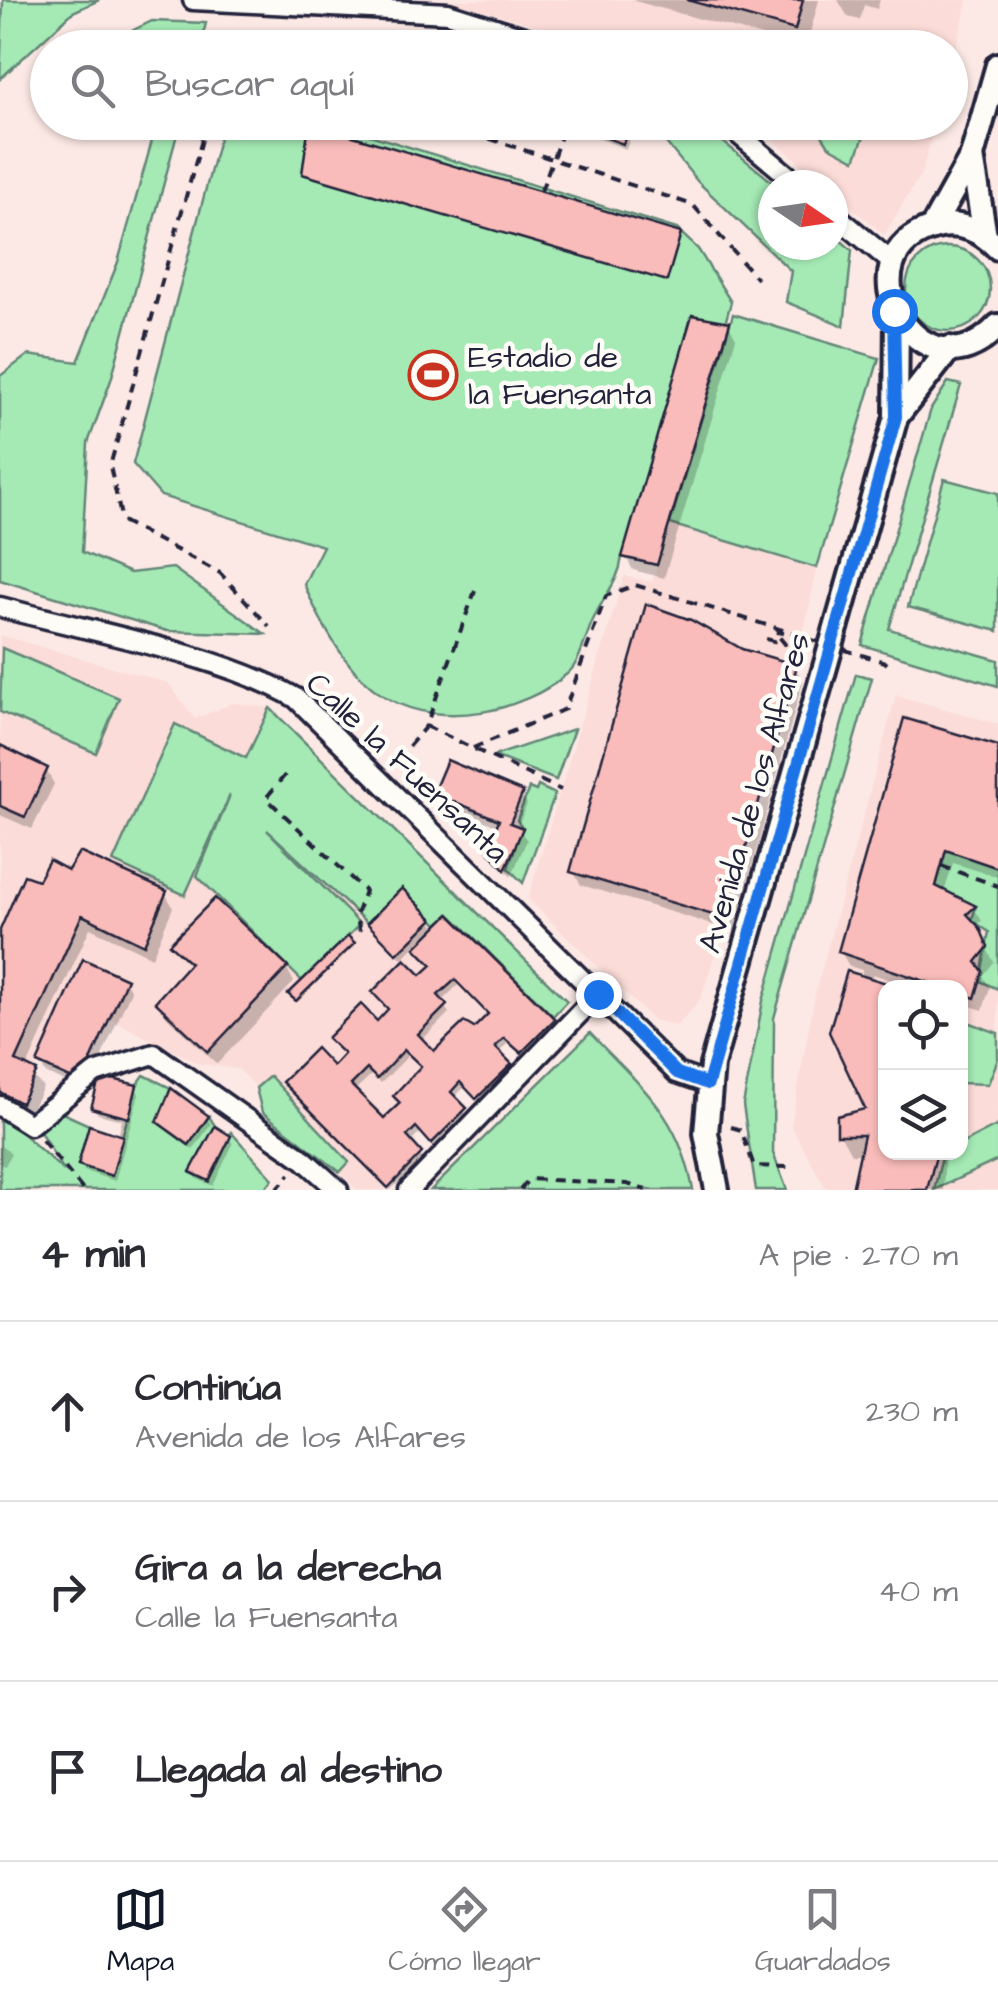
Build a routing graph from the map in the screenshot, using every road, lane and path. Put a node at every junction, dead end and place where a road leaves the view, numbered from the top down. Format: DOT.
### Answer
graph roads {
  1 [pos="193,0"];
  2 [pos="501,30"];
  3 [pos="998,66"];
  4 [pos="202,140"];
  5 [pos="489,140"];
  6 [pos="560,140"];
  7 [pos="745,140"];
  8 [pos="972,156"];
  9 [pos="552,162"];
  10 [pos="781,170"];
  11 [pos="541,191"];
  12 [pos="848,226"];
  13 [pos="932,228"];
  14 [pos="992,240"];
  15 [pos="894,264"];
  16 [pos="757,279"];
  17 [pos="897,318"];
  18 [pos="998,326"];
  19 [pos="950,348"];
  20 [pos="896,417"];
  21 [pos="475,591"];
  22 [pos="0,607"];
  23 [pos="269,626"];
  24 [pos="806,637"];
  25 [pos="766,639"];
  26 [pos="891,668"];
  27 [pos="426,726"];
  28 [pos="473,748"];
  29 [pos="397,760"];
  30 [pos="285,774"];
  31 [pos="561,790"];
  32 [pos="942,866"];
  33 [pos="998,886"];
  34 [pos="360,932"];
  35 [pos="598,994"];
  36 [pos="708,1084"];
  37 [pos="0,1106"];
  38 [pos="30,1125"];
  39 [pos="731,1127"];
  40 [pos="790,1167"];
  41 [pos="83,1190"];
  42 [pos="338,1190"];
  43 [pos="408,1190"];
  44 [pos="520,1190"];
  45 [pos="646,1190"];
  46 [pos="717,1190"];
  1 -- 2 [label="street"];
  3 -- 8 [label="street"];
  4 -- 23 [label="path"];
  5 -- 9 [label="path"];
  6 -- 9 [label="path"];
  7 -- 10 [label="street"];
  8 -- 13 [label="street"];
  8 -- 14 [label="street"];
  9 -- 11 [label="path"];
  9 -- 16 [label="path"];
  12 -- 15 [label="street"];
  13 -- 14 [label="street"];
  13 -- 15 [label="street"];
  15 -- 17 [label="street, Avenida de los Alfares"];
  17 -- 19 [label="street"];
  17 -- 20 [label="street, Avenida de los Alfares"];
  18 -- 19 [label="street"];
  19 -- 20 [label="street, Avenida de los Alfares"];
  20 -- 36 [label="street, Avenida de los Alfares"];
  21 -- 27 [label="path"];
  22 -- 35 [label="street, Calle la Fuensanta"];
  24 -- 28 [label="path"];
  25 -- 26 [label="path, bridge"];
  27 -- 28 [label="path"];
  27 -- 29 [label="path"];
  28 -- 31 [label="path"];
  30 -- 34 [label="path"];
  32 -- 33 [label="path"];
  35 -- 36 [label="street, Calle la Fuensanta"];
  35 -- 43 [label="street"];
  36 -- 46 [label="street, Avenida de los Alfares"];
  37 -- 38 [label="street"];
  38 -- 41 [label="path"];
  38 -- 42 [label="street"];
  39 -- 40 [label="path"];
  44 -- 45 [label="path"];
}
